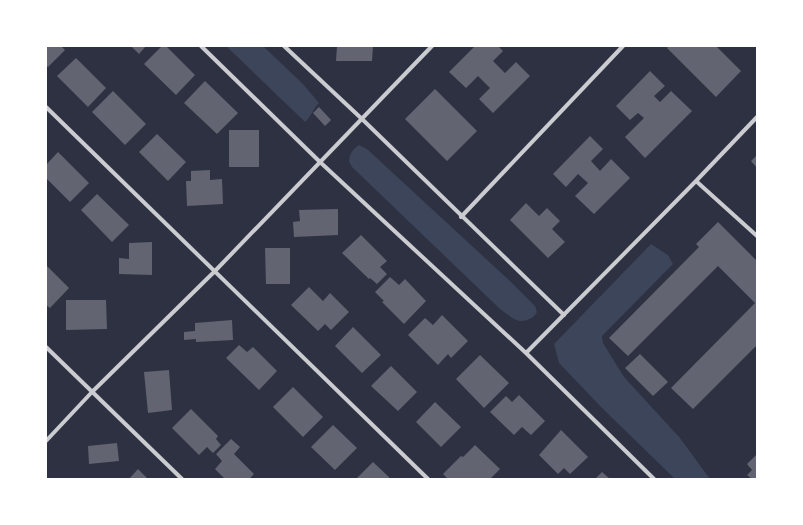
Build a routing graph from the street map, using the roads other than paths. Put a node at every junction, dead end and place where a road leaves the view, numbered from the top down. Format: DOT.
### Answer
graph roads {
  1 [pos="201,46"];
  2 [pos="284,46"];
  3 [pos="432,46"];
  4 [pos="623,46"];
  5 [pos="46,107"];
  6 [pos="757,117"];
  7 [pos="362,119"];
  8 [pos="320,162"];
  9 [pos="696,181"];
  10 [pos="461,217"];
  11 [pos="757,236"];
  12 [pos="215,271"];
  13 [pos="564,315"];
  14 [pos="46,347"];
  15 [pos="526,353"];
  16 [pos="92,392"];
  17 [pos="46,441"];
  18 [pos="182,479"];
  19 [pos="428,479"];
  20 [pos="654,479"];
  1 -- 8 [label="street"];
  2 -- 7 [label="street"];
  3 -- 7 [label="street"];
  4 -- 10 [label="street"];
  5 -- 12 [label="street"];
  6 -- 9 [label="street"];
  7 -- 8 [label="street"];
  7 -- 10 [label="street"];
  8 -- 12 [label="street"];
  8 -- 15 [label="street"];
  9 -- 11 [label="street"];
  9 -- 13 [label="street"];
  10 -- 13 [label="street"];
  12 -- 16 [label="street"];
  12 -- 19 [label="street"];
  13 -- 15 [label="street"];
  14 -- 16 [label="street"];
  15 -- 20 [label="street"];
  16 -- 17 [label="street"];
  16 -- 18 [label="street"];
}
